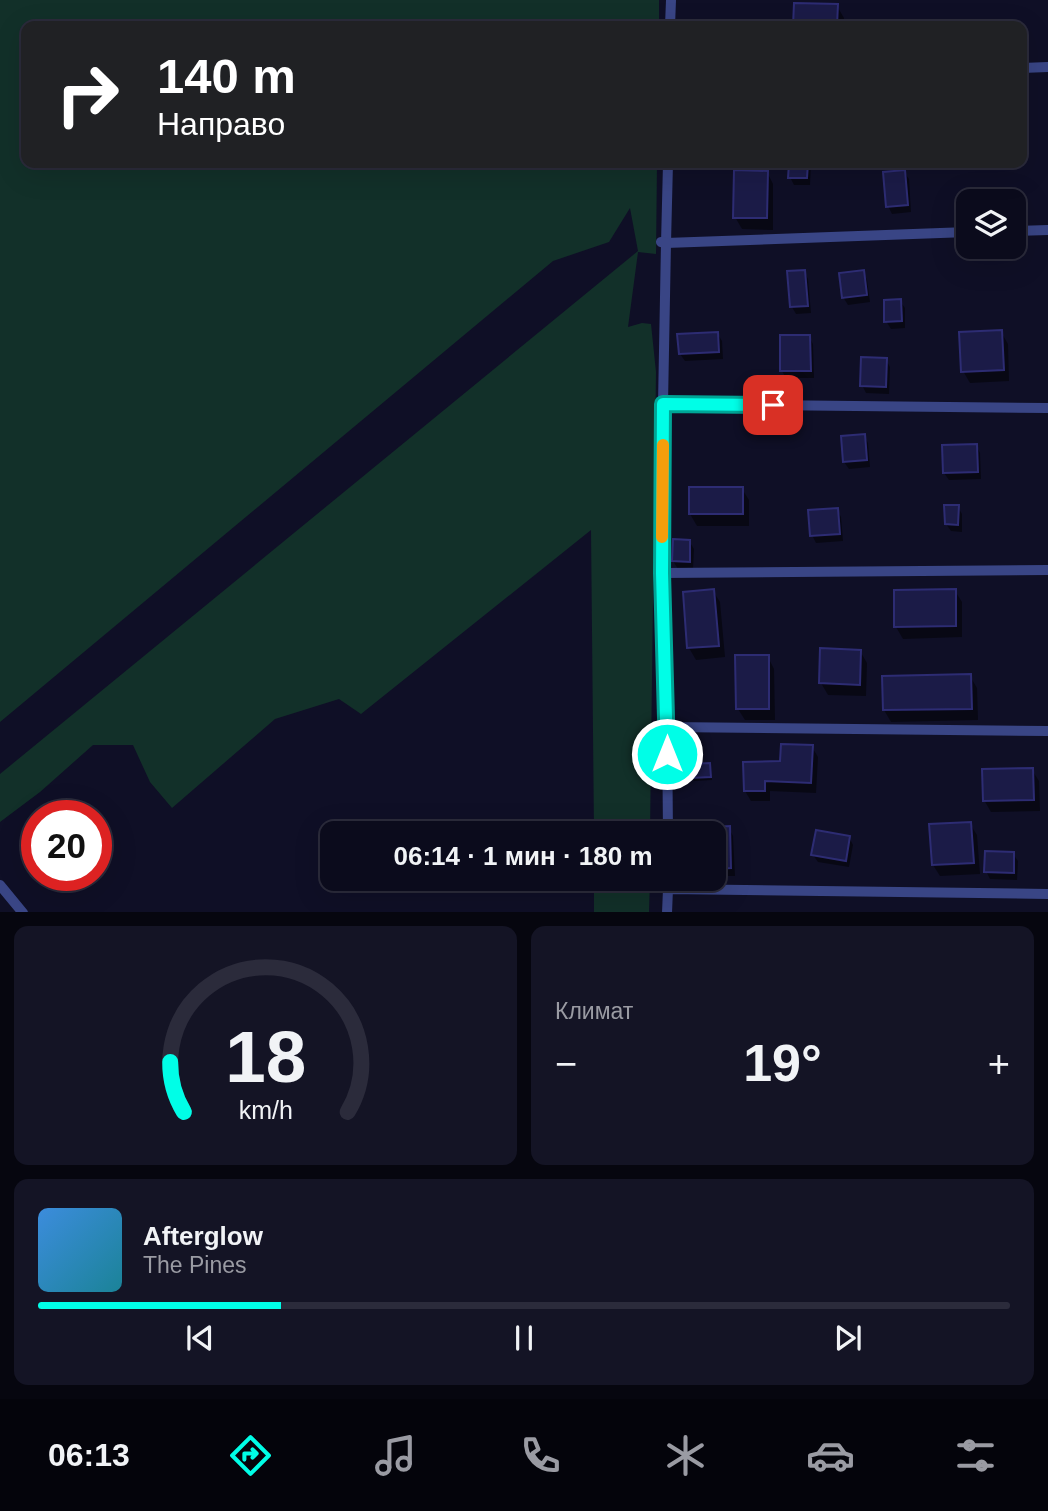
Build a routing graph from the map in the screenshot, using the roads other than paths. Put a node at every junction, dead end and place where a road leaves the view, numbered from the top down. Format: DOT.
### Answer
graph roads {
  1 [pos="671,0"];
  2 [pos="670,21"];
  3 [pos="1048,67"];
  4 [pos="1027,68"];
  5 [pos="668,168"];
  6 [pos="1048,230"];
  7 [pos="1026,231"];
  8 [pos="956,232"];
  9 [pos="664,242"];
  10 [pos="663,404"];
  11 [pos="1048,408"];
  12 [pos="1048,570"];
  13 [pos="662,573"];
  14 [pos="667,727"];
  15 [pos="1048,731"];
  16 [pos="668,821"];
  17 [pos="0,885"];
  18 [pos="726,886"];
  19 [pos="668,891"];
  20 [pos="1048,894"];
  21 [pos="23,912"];
  22 [pos="667,912"];
  1 -- 2 [label="lane"];
  3 -- 4 [label="lane"];
  5 -- 9 [label="lane"];
  6 -- 7 [label="lane"];
  8 -- 9 [label="lane"];
  9 -- 10 [label="lane"];
  10 -- 11 [label="lane"];
  10 -- 13 [label="lane"];
  12 -- 13 [label="lane"];
  13 -- 14 [label="lane"];
  14 -- 15 [label="lane"];
  14 -- 16 [label="lane"];
  17 -- 21 [label="lane"];
  18 -- 20 [label="lane"];
  19 -- 22 [label="lane"];
}
